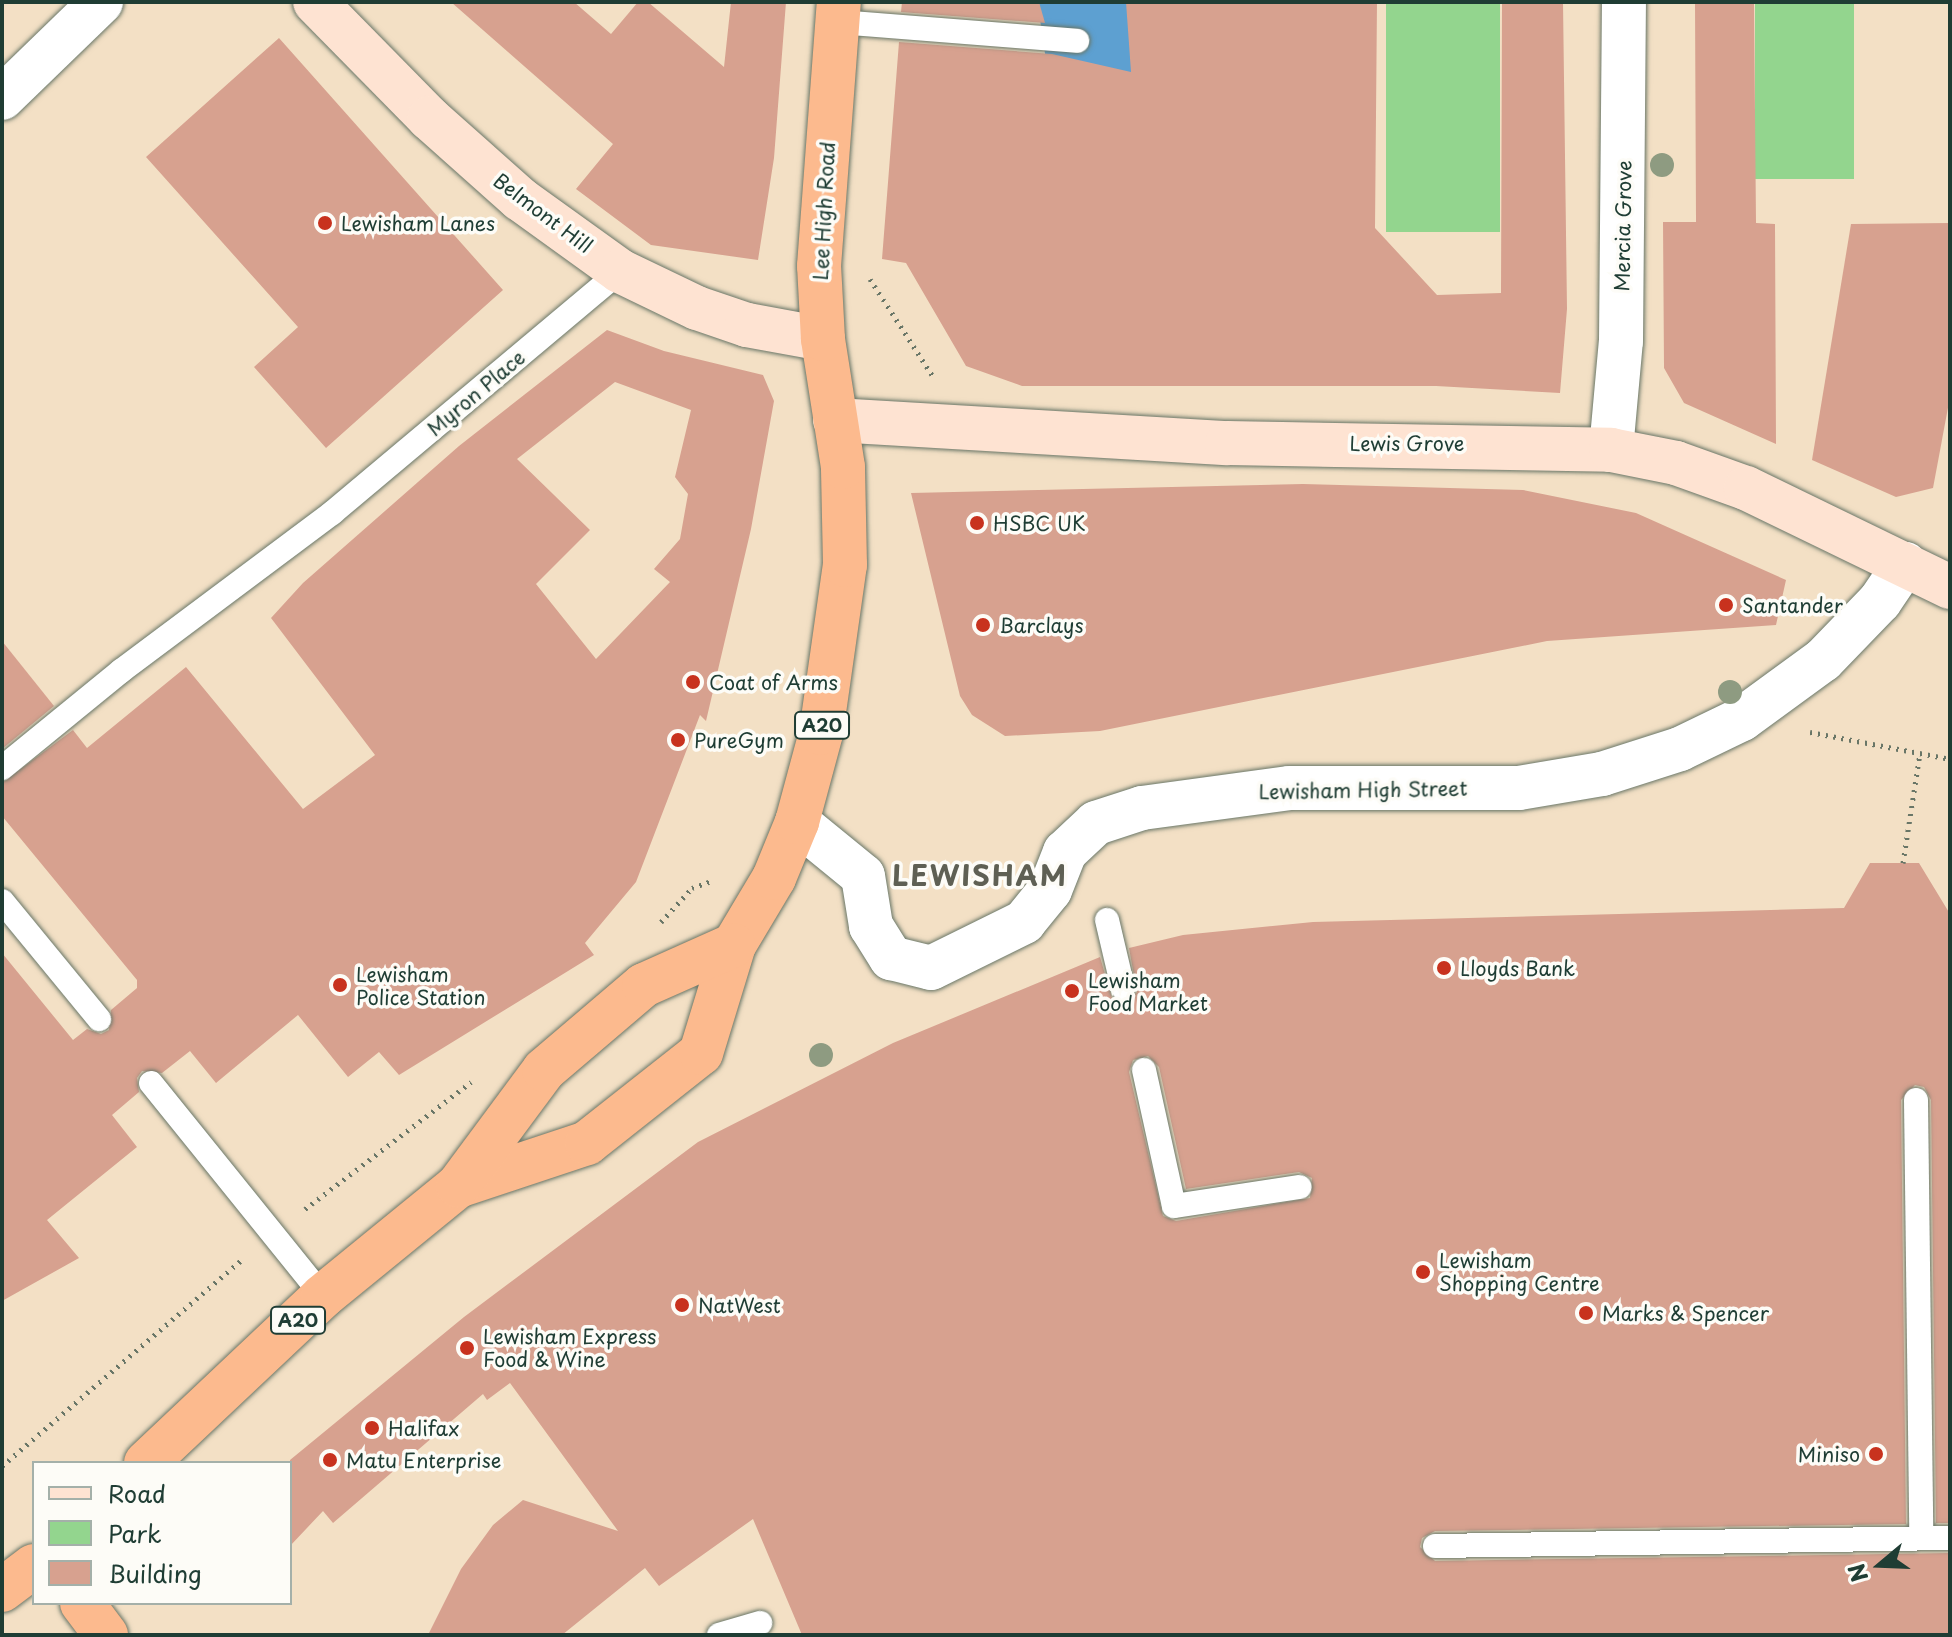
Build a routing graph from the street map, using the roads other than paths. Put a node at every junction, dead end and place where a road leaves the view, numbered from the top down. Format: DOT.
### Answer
graph roads {
  1 [pos="101,2"];
  2 [pos="315,2"];
  3 [pos="1624,2"];
  4 [pos="838,12"];
  5 [pos="1077,41"];
  6 [pos="2,98"];
  7 [pos="620,271"];
  8 [pos="823,339"];
  9 [pos="835,420"];
  10 [pos="1611,450"];
  11 [pos="1905,564"];
  12 [pos="1950,587"];
  13 [pos="2,768"];
  14 [pos="797,822"];
  15 [pos="2,901"];
  16 [pos="1107,920"];
  17 [pos="734,945"];
  18 [pos="1123,988"];
  19 [pos="99,1019"];
  20 [pos="1144,1070"];
  21 [pos="151,1083"];
  22 [pos="1916,1100"];
  23 [pos="458,1186"];
  24 [pos="1300,1187"];
  25 [pos="323,1296"];
  26 [pos="148,1461"];
  27 [pos="1921,1538"];
  28 [pos="1950,1538"];
  29 [pos="1435,1546"];
  30 [pos="32,1568"];
  31 [pos="2,1590"];
  32 [pos="84,1605"];
  33 [pos="760,1623"];
  34 [pos="106,1635"];
  35 [pos="719,1635"];
  1 -- 6 [label="street"];
  2 -- 7 [label="street, Belmont Hill"];
  3 -- 10 [label="street, Mercia Grove"];
  4 -- 5 [label="lane"];
  4 -- 8 [label="highway, Lee High Road / A20"];
  7 -- 8 [label="street, Belmont Hill"];
  7 -- 13 [label="lane, Myron Place"];
  8 -- 9 [label="highway, Lee High Road / A20"];
  9 -- 10 [label="street, Lewis Grove"];
  9 -- 14 [label="highway, A20"];
  10 -- 11 [label="street, Lewis Grove"];
  11 -- 12 [label="street, Lewis Grove"];
  11 -- 14 [label="street, Lewisham High Street"];
  14 -- 17 [label="highway, A20"];
  15 -- 19 [label="lane"];
  16 -- 18 [label="lane"];
  17 -- 23 [label="highway, A20"];
  17 -- 23 [label="highway, A20"];
  20 -- 24 [label="lane"];
  21 -- 25 [label="lane"];
  22 -- 27 [label="lane"];
  23 -- 25 [label="highway, A20"];
  25 -- 26 [label="highway, A20"];
  27 -- 28 [label="lane"];
  27 -- 29 [label="lane"];
  30 -- 31 [label="highway"];
  32 -- 34 [label="highway"];
  33 -- 35 [label="lane"];
}
